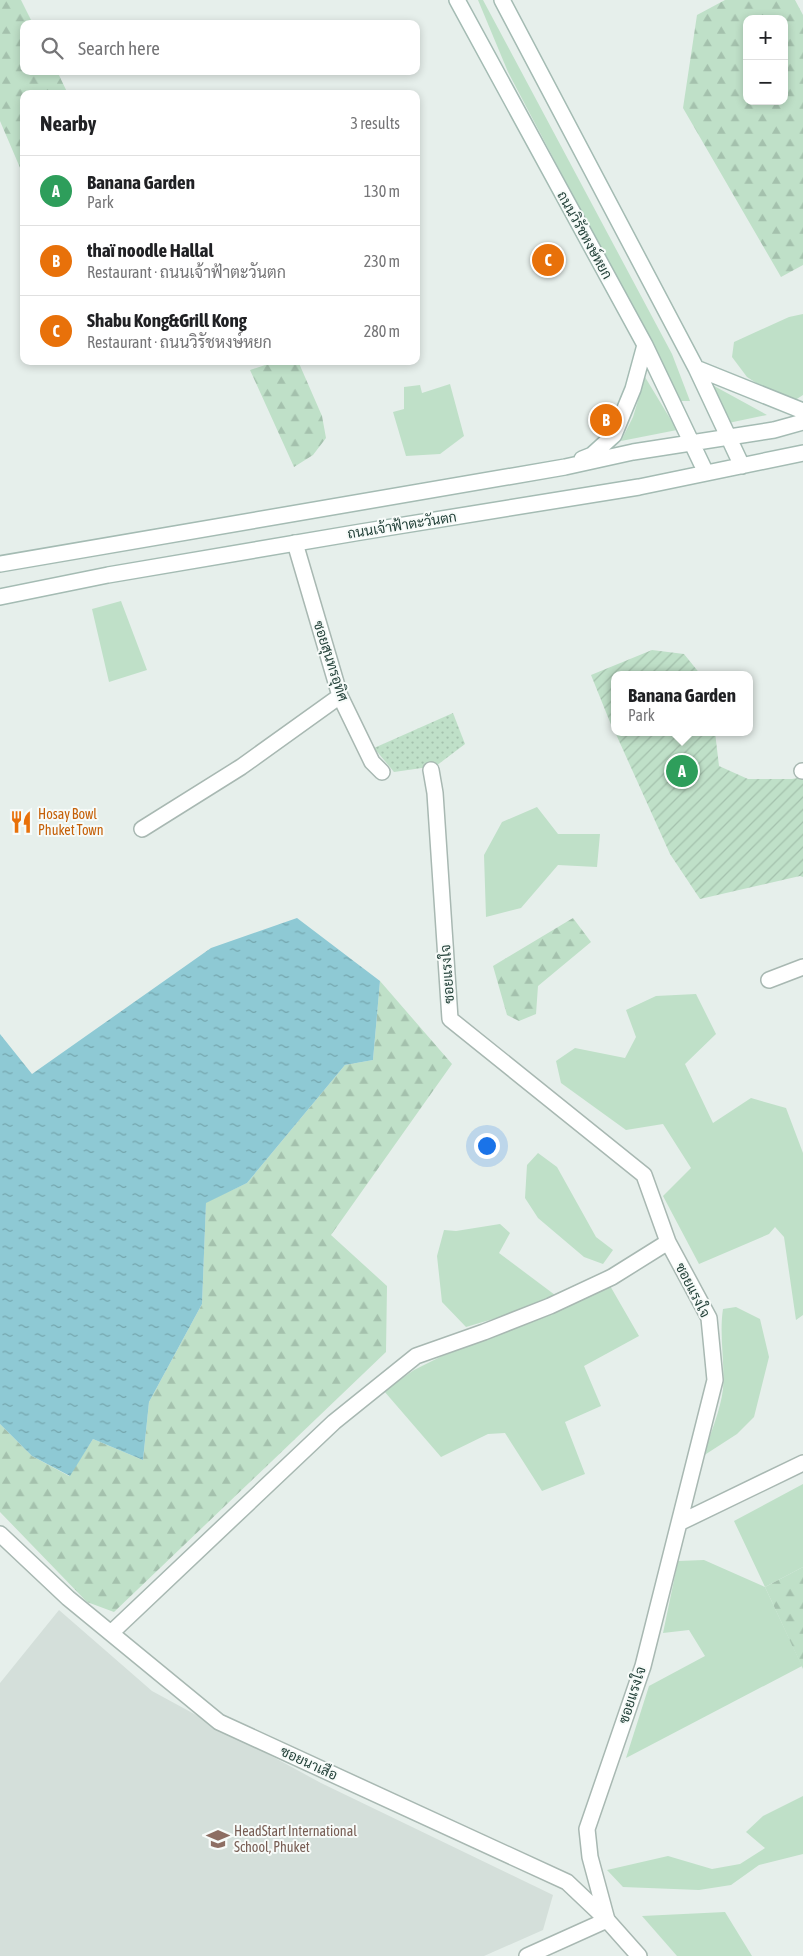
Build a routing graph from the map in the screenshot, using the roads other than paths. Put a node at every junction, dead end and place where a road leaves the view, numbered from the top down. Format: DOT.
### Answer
graph roads {
  1 [pos="457,0"];
  2 [pos="502,0"];
  3 [pos="645,345"];
  4 [pos="696,368"];
  5 [pos="803,411"];
  6 [pos="803,422"];
  7 [pos="728,437"];
  8 [pos="692,443"];
  9 [pos="803,453"];
  10 [pos="742,466"];
  11 [pos="565,467"];
  12 [pos="706,473"];
  13 [pos="295,543"];
  14 [pos="0,564"];
  15 [pos="0,597"];
  16 [pos="340,696"];
  17 [pos="431,770"];
  18 [pos="382,772"];
  19 [pos="142,829"];
  20 [pos="803,967"];
  21 [pos="769,980"];
  22 [pos="668,1242"];
  23 [pos="803,1463"];
  24 [pos="679,1523"];
  25 [pos="0,1534"];
  26 [pos="111,1633"];
  27 [pos="607,1920"];
  28 [pos="528,1956"];
  29 [pos="639,1956"];
  1 -- 3 [label="street, ถนนวิรัชหงษ์หยก"];
  2 -- 4 [label="street"];
  3 -- 8 [label="street, ถนนวิรัชหงษ์หยก"];
  3 -- 11 [label="street"];
  4 -- 5 [label="street"];
  4 -- 7 [label="street"];
  6 -- 7 [label="street"];
  7 -- 8 [label="street"];
  7 -- 10 [label="street"];
  8 -- 11 [label="street"];
  8 -- 12 [label="street, ถนนวิรัชหงษ์หยก"];
  9 -- 10 [label="street, ถนนเจ้าฟ้าตะวันตก"];
  10 -- 12 [label="street, ถนนเจ้าฟ้าตะวันตก"];
  11 -- 14 [label="street"];
  12 -- 13 [label="street, ถนนเจ้าฟ้าตะวันตก"];
  13 -- 15 [label="street, ถนนเจ้าฟ้าตะวันตก"];
  13 -- 16 [label="street, ซอยสุนทรอุทิศ"];
  16 -- 18 [label="street, ซอยสุนทรอุทิศ"];
  16 -- 19 [label="street"];
  17 -- 22 [label="street, ซอยแรงใจ"];
  20 -- 21 [label="street"];
  22 -- 24 [label="street, ซอยแรงใจ"];
  22 -- 26 [label="street"];
  23 -- 24 [label="street"];
  24 -- 27 [label="street, ซอยแรงใจ"];
  25 -- 26 [label="street, ซอยนาเสือ"];
  26 -- 27 [label="street, ซอยนาเสือ"];
  27 -- 28 [label="street"];
  27 -- 29 [label="street, ซอยนาเสือ"];
}
